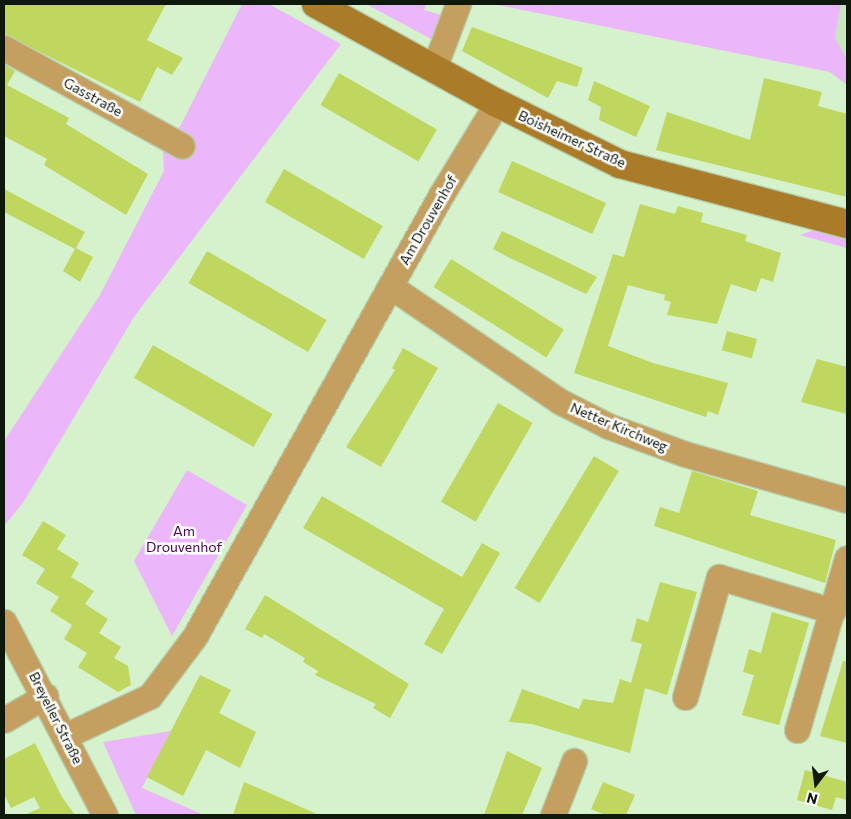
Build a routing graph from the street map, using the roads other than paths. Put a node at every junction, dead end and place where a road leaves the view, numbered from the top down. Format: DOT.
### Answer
graph roads {
  1 [pos="316,4"];
  2 [pos="458,4"];
  3 [pos="4,48"];
  4 [pos="434,68"];
  5 [pos="497,103"];
  6 [pos="182,146"];
  7 [pos="847,224"];
  8 [pos="390,286"];
  9 [pos="847,500"];
  10 [pos="847,558"];
  11 [pos="833,611"];
  12 [pos="4,622"];
  13 [pos="46,696"];
  14 [pos="685,697"];
  15 [pos="4,720"];
  16 [pos="797,730"];
  17 [pos="66,736"];
  18 [pos="574,761"];
  19 [pos="105,815"];
  20 [pos="552,815"];
  1 -- 4 [label="main road, Boisheimer Straße"];
  2 -- 4 [label="street"];
  3 -- 6 [label="street, Gasstraße"];
  4 -- 5 [label="main road, Boisheimer Straße"];
  5 -- 7 [label="main road, Boisheimer Straße"];
  5 -- 8 [label="street, Am Drouvenhof"];
  8 -- 9 [label="street, Netter Kirchweg"];
  8 -- 17 [label="street, Am Drouvenhof"];
  10 -- 11 [label="street"];
  11 -- 14 [label="street"];
  11 -- 16 [label="street"];
  12 -- 13 [label="street, Breyeller Straße"];
  13 -- 15 [label="street"];
  13 -- 17 [label="street, Breyeller Straße"];
  17 -- 19 [label="street, Breyeller Straße"];
  18 -- 20 [label="street"];
}
